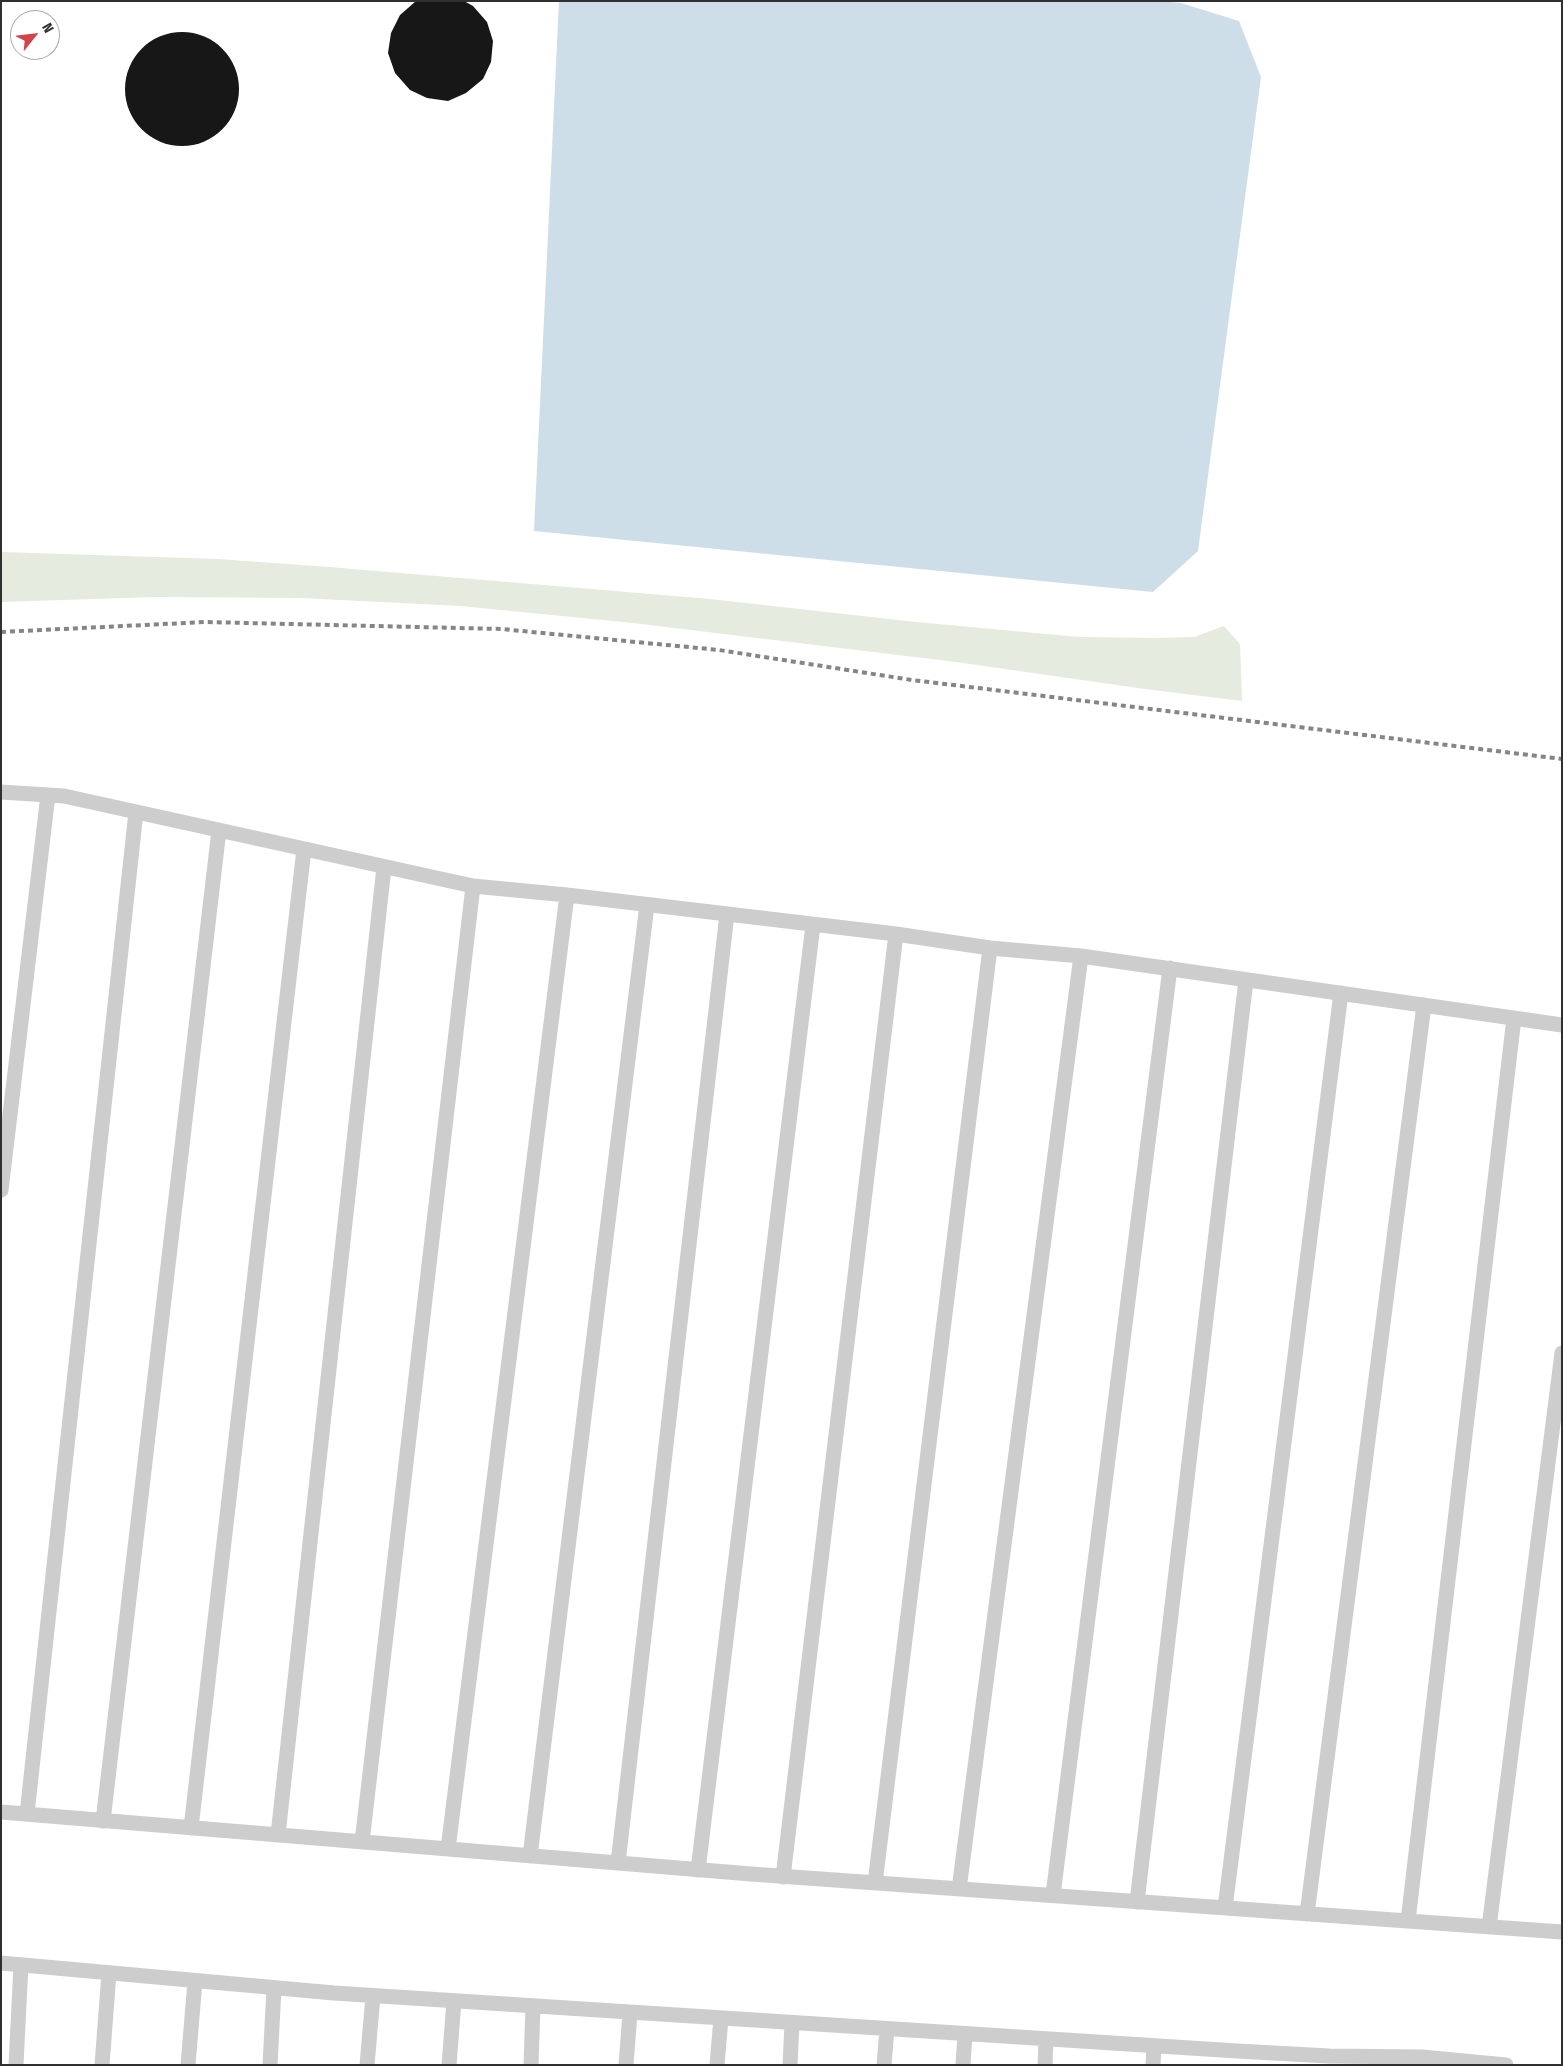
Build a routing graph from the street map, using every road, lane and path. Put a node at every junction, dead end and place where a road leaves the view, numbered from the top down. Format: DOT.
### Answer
graph roads {
  1 [pos="1,792"];
  2 [pos="48,795"];
  3 [pos="136,812"];
  4 [pos="219,830"];
  5 [pos="304,849"];
  6 [pos="384,866"];
  7 [pos="473,886"];
  8 [pos="567,895"];
  9 [pos="646,905"];
  10 [pos="727,914"];
  11 [pos="814,925"];
  12 [pos="896,934"];
  13 [pos="990,948"];
  14 [pos="1081,956"];
  15 [pos="1170,968"];
  16 [pos="1246,980"];
  17 [pos="1341,994"];
  18 [pos="1424,1005"];
  19 [pos="1514,1018"];
  20 [pos="1562,1025"];
  21 [pos="1,1190"];
  22 [pos="1562,1353"];
  23 [pos="1,1812"];
  24 [pos="27,1814"];
  25 [pos="103,1821"];
  26 [pos="191,1828"];
  27 [pos="278,1835"];
  28 [pos="362,1842"];
  29 [pos="448,1849"];
  30 [pos="530,1856"];
  31 [pos="618,1863"];
  32 [pos="698,1870"];
  33 [pos="783,1877"];
  34 [pos="875,1883"];
  35 [pos="959,1889"];
  36 [pos="1053,1896"];
  37 [pos="1137,1902"];
  38 [pos="1225,1908"];
  39 [pos="1307,1914"];
  40 [pos="1408,1921"];
  41 [pos="1489,1926"];
  42 [pos="1562,1932"];
  43 [pos="1,1963"];
  44 [pos="21,1965"];
  45 [pos="108,1973"];
  46 [pos="195,1981"];
  47 [pos="274,1988"];
  48 [pos="373,1996"];
  49 [pos="454,2001"];
  50 [pos="533,2006"];
  51 [pos="630,2013"];
  52 [pos="721,2018"];
  53 [pos="792,2023"];
  54 [pos="886,2029"];
  55 [pos="965,2034"];
  56 [pos="1046,2039"];
  57 [pos="1154,2046"];
  58 [pos="1237,2058"];
  59 [pos="1329,2060"];
  60 [pos="1422,2061"];
  61 [pos="16,2065"];
  62 [pos="102,2065"];
  63 [pos="188,2065"];
  64 [pos="270,2065"];
  65 [pos="367,2065"];
  66 [pos="449,2065"];
  67 [pos="531,2065"];
  68 [pos="626,2065"];
  69 [pos="717,2065"];
  70 [pos="790,2065"];
  71 [pos="884,2065"];
  72 [pos="963,2065"];
  73 [pos="1045,2065"];
  74 [pos="1153,2065"];
  75 [pos="1506,2065"];
  1 -- 2 [label="lane"];
  2 -- 3 [label="lane"];
  2 -- 21 [label="lane"];
  3 -- 4 [label="lane"];
  3 -- 24 [label="lane"];
  4 -- 5 [label="lane"];
  4 -- 25 [label="lane"];
  5 -- 6 [label="lane"];
  5 -- 26 [label="lane"];
  6 -- 7 [label="lane"];
  6 -- 27 [label="lane"];
  7 -- 8 [label="lane"];
  7 -- 28 [label="lane"];
  8 -- 9 [label="lane"];
  8 -- 29 [label="lane"];
  9 -- 10 [label="lane"];
  9 -- 30 [label="lane"];
  10 -- 11 [label="lane"];
  10 -- 31 [label="lane"];
  11 -- 12 [label="lane"];
  11 -- 32 [label="lane"];
  12 -- 13 [label="lane"];
  12 -- 33 [label="lane"];
  13 -- 14 [label="lane"];
  13 -- 34 [label="lane"];
  14 -- 15 [label="lane"];
  14 -- 35 [label="lane"];
  15 -- 16 [label="lane"];
  15 -- 36 [label="lane"];
  16 -- 17 [label="lane"];
  16 -- 37 [label="lane"];
  17 -- 18 [label="lane"];
  17 -- 38 [label="lane"];
  18 -- 19 [label="lane"];
  18 -- 39 [label="lane"];
  19 -- 20 [label="lane"];
  19 -- 40 [label="lane"];
  22 -- 41 [label="lane"];
  23 -- 24 [label="lane"];
  24 -- 25 [label="lane"];
  25 -- 26 [label="lane"];
  26 -- 27 [label="lane"];
  27 -- 28 [label="lane"];
  28 -- 29 [label="lane"];
  29 -- 30 [label="lane"];
  30 -- 31 [label="lane"];
  31 -- 32 [label="lane"];
  32 -- 33 [label="lane"];
  33 -- 34 [label="lane"];
  34 -- 35 [label="lane"];
  35 -- 36 [label="lane"];
  36 -- 37 [label="lane"];
  37 -- 38 [label="lane"];
  38 -- 39 [label="lane"];
  39 -- 40 [label="lane"];
  40 -- 41 [label="lane"];
  41 -- 42 [label="lane"];
  43 -- 44 [label="lane"];
  44 -- 45 [label="lane"];
  44 -- 61 [label="lane"];
  45 -- 46 [label="lane"];
  45 -- 62 [label="lane"];
  46 -- 47 [label="lane"];
  46 -- 63 [label="lane"];
  47 -- 48 [label="lane"];
  47 -- 64 [label="lane"];
  48 -- 49 [label="lane"];
  48 -- 65 [label="lane"];
  49 -- 50 [label="lane"];
  49 -- 66 [label="lane"];
  50 -- 51 [label="lane"];
  50 -- 67 [label="lane"];
  51 -- 52 [label="lane"];
  51 -- 68 [label="lane"];
  52 -- 53 [label="lane"];
  52 -- 69 [label="lane"];
  53 -- 54 [label="lane"];
  53 -- 70 [label="lane"];
  54 -- 55 [label="lane"];
  54 -- 71 [label="lane"];
  55 -- 56 [label="lane"];
  55 -- 72 [label="lane"];
  56 -- 57 [label="lane"];
  56 -- 73 [label="lane"];
  57 -- 58 [label="lane"];
  57 -- 74 [label="lane"];
  58 -- 59 [label="lane"];
  59 -- 60 [label="lane"];
  60 -- 75 [label="lane"];
}
